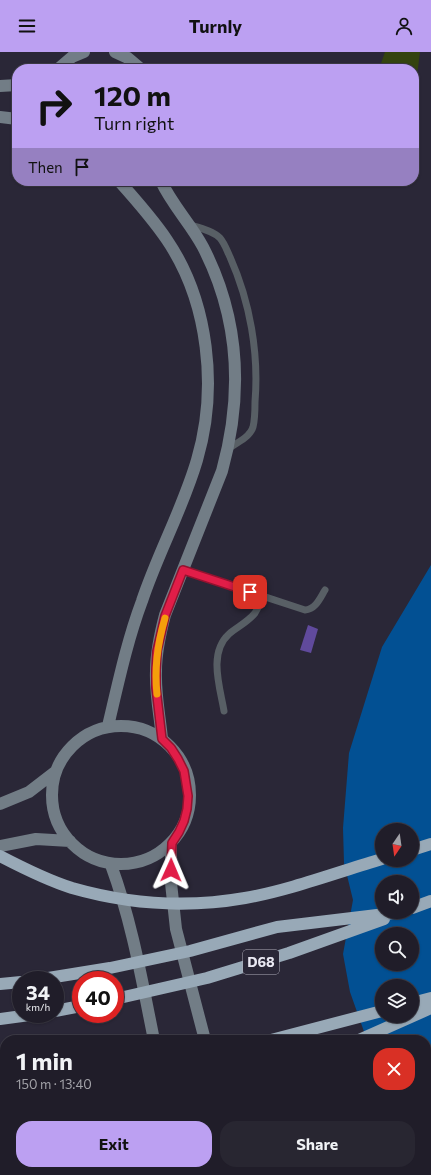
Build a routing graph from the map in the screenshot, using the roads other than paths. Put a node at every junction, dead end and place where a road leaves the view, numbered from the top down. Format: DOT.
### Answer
graph roads {
  1 [pos="84,52"];
  2 [pos="116,52"];
  3 [pos="72,55"];
  4 [pos="128,55"];
  5 [pos="63,64"];
  6 [pos="136,64"];
  7 [pos="12,85"];
  8 [pos="0,86"];
  9 [pos="0,117"];
  10 [pos="12,118"];
  11 [pos="123,186"];
  12 [pos="164,186"];
  13 [pos="190,225"];
  14 [pos="229,448"];
  15 [pos="183,570"];
  16 [pos="325,590"];
  17 [pos="263,596"];
  18 [pos="224,711"];
  19 [pos="108,726"];
  20 [pos="162,739"];
  21 [pos="55,772"];
  22 [pos="0,804"];
  23 [pos="70,841"];
  24 [pos="172,843"];
  25 [pos="431,844"];
  26 [pos="0,846"];
  27 [pos="419,848"];
  28 [pos="0,856"];
  29 [pos="375,861"];
  30 [pos="111,866"];
  31 [pos="431,901"];
  32 [pos="419,905"];
  33 [pos="375,915"];
  34 [pos="383,919"];
  35 [pos="64,975"];
  36 [pos="12,983"];
  37 [pos="0,984"];
  38 [pos="124,997"];
  39 [pos="431,998"];
  40 [pos="419,1001"];
  41 [pos="431,1008"];
  42 [pos="375,1013"];
  43 [pos="12,1017"];
  44 [pos="0,1019"];
  45 [pos="153,1035"];
  46 [pos="204,1035"];
  47 [pos="290,1035"];
  48 [pos="370,1035"];
  1 -- 3 [label="street"];
  2 -- 4 [label="street"];
  3 -- 5 [label="street"];
  4 -- 6 [label="street"];
  7 -- 8 [label="street"];
  9 -- 10 [label="street"];
  11 -- 19 [label="street"];
  12 -- 13 [label="street"];
  13 -- 14 [label="street"];
  13 -- 14 [label="lane"];
  14 -- 15 [label="street"];
  15 -- 17 [label="lane"];
  15 -- 20 [label="street"];
  16 -- 17 [label="lane"];
  17 -- 18 [label="lane"];
  19 -- 20 [label="street"];
  19 -- 21 [label="street"];
  20 -- 24 [label="street"];
  21 -- 22 [label="street"];
  21 -- 23 [label="street"];
  23 -- 26 [label="street"];
  23 -- 30 [label="street"];
  24 -- 30 [label="street"];
  24 -- 46 [label="street"];
  25 -- 27 [label="highway"];
  28 -- 29 [label="highway"];
  30 -- 45 [label="street"];
  31 -- 32 [label="highway"];
  33 -- 35 [label="highway"];
  34 -- 38 [label="highway, D68"];
  36 -- 37 [label="highway"];
  39 -- 40 [label="highway"];
  41 -- 48 [label="highway"];
  42 -- 47 [label="highway"];
  43 -- 44 [label="highway"];
}
